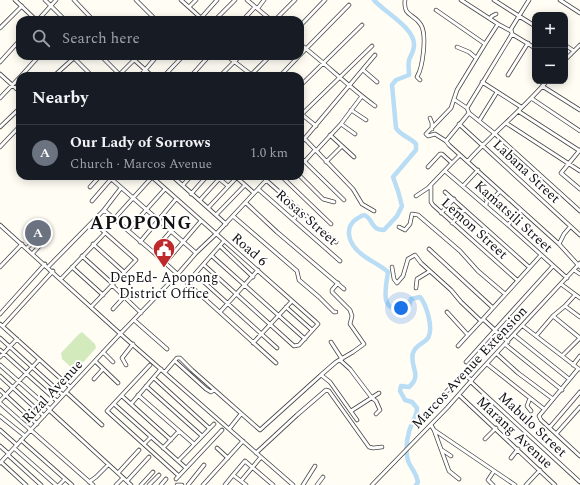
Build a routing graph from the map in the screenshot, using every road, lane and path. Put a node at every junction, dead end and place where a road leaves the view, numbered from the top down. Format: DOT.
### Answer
graph roads {
  1 [pos="15,0"];
  2 [pos="45,0"];
  3 [pos="56,0"];
  4 [pos="74,0"];
  5 [pos="136,0"];
  6 [pos="181,0"];
  7 [pos="196,0"];
  8 [pos="217,0"];
  9 [pos="235,0"];
  10 [pos="247,0"];
  11 [pos="264,0"];
  12 [pos="295,0"];
  13 [pos="325,0"];
  14 [pos="405,0"];
  15 [pos="461,0"];
  16 [pos="494,0"];
  17 [pos="529,0"];
  18 [pos="560,0"];
  19 [pos="349,5"];
  20 [pos="22,6"];
  21 [pos="51,6"];
  22 [pos="189,7"];
  23 [pos="256,7"];
  24 [pos="436,10"];
  25 [pos="580,13"];
  26 [pos="496,14"];
  27 [pos="33,16"];
  28 [pos="41,16"];
  29 [pos="61,16"];
  30 [pos="89,16"];
  31 [pos="152,16"];
  32 [pos="199,16"];
  33 [pos="204,16"];
  34 [pos="219,16"];
  35 [pos="247,16"];
  36 [pos="266,16"];
  37 [pos="279,16"];
  38 [pos="519,16"];
  39 [pos="490,19"];
  40 [pos="304,22"];
  41 [pos="498,24"];
  42 [pos="532,24"];
  43 [pos="362,25"];
  44 [pos="0,28"];
  45 [pos="511,33"];
  46 [pos="528,43"];
  47 [pos="16,44"];
  48 [pos="485,44"];
  49 [pos="580,45"];
  50 [pos="372,46"];
  51 [pos="532,46"];
  52 [pos="457,47"];
  53 [pos="568,47"];
  54 [pos="306,49"];
  55 [pos="304,51"];
  56 [pos="574,51"];
  57 [pos="364,54"];
  58 [pos="375,56"];
  59 [pos="568,57"];
  60 [pos="476,58"];
  61 [pos="35,60"];
  62 [pos="71,60"];
  63 [pos="77,60"];
  64 [pos="105,60"];
  65 [pos="134,60"];
  66 [pos="154,60"];
  67 [pos="179,60"];
  68 [pos="205,60"];
  69 [pos="266,60"];
  70 [pos="296,60"];
  71 [pos="234,61"];
  72 [pos="370,61"];
  73 [pos="0,62"];
  74 [pos="323,64"];
  75 [pos="145,70"];
  76 [pos="363,70"];
  77 [pos="24,72"];
  78 [pos="58,72"];
  79 [pos="88,72"];
  80 [pos="115,72"];
  81 [pos="121,72"];
  82 [pos="147,72"];
  83 [pos="168,72"];
  84 [pos="195,72"];
  85 [pos="224,72"];
  86 [pos="246,72"];
  87 [pos="255,72"];
  88 [pos="284,72"];
  89 [pos="0,74"];
  90 [pos="508,75"];
  91 [pos="340,77"];
  92 [pos="16,80"];
  93 [pos="420,80"];
  94 [pos="304,82"];
  95 [pos="377,82"];
  96 [pos="482,82"];
  97 [pos="12,85"];
  98 [pos="349,86"];
  99 [pos="542,86"];
  100 [pos="16,88"];
  101 [pos="497,92"];
  102 [pos="362,96"];
  103 [pos="0,98"];
  104 [pos="531,98"];
  105 [pos="455,100"];
  106 [pos="375,106"];
  107 [pos="467,108"];
  108 [pos="521,108"];
  109 [pos="304,110"];
  110 [pos="351,110"];
  111 [pos="580,110"];
  112 [pos="518,111"];
  113 [pos="16,112"];
  114 [pos="468,113"];
  115 [pos="304,117"];
  116 [pos="430,118"];
  117 [pos="366,120"];
  118 [pos="479,121"];
  119 [pos="506,123"];
  120 [pos="341,124"];
  121 [pos="459,124"];
  122 [pos="316,126"];
  123 [pos="0,127"];
  124 [pos="432,128"];
  125 [pos="16,130"];
  126 [pos="580,130"];
  127 [pos="494,133"];
  128 [pos="355,134"];
  129 [pos="330,135"];
  130 [pos="304,139"];
  131 [pos="446,141"];
  132 [pos="482,145"];
  133 [pos="342,146"];
  134 [pos="0,147"];
  135 [pos="315,151"];
  136 [pos="580,151"];
  137 [pos="460,154"];
  138 [pos="354,157"];
  139 [pos="304,161"];
  140 [pos="468,161"];
  141 [pos="326,162"];
  142 [pos="452,163"];
  143 [pos="569,163"];
  144 [pos="428,167"];
  145 [pos="478,170"];
  146 [pos="445,171"];
  147 [pos="580,171"];
  148 [pos="96,180"];
  149 [pos="108,180"];
  150 [pos="113,180"];
  151 [pos="150,180"];
  152 [pos="157,180"];
  153 [pos="178,180"];
  154 [pos="187,180"];
  155 [pos="203,180"];
  156 [pos="216,180"];
  157 [pos="221,180"];
  158 [pos="233,180"];
  159 [pos="240,180"];
  160 [pos="266,180"];
  161 [pos="285,180"];
  162 [pos="304,180"];
  163 [pos="182,185"];
  164 [pos="245,185"];
  165 [pos="228,186"];
  166 [pos="430,186"];
  167 [pos="463,186"];
  168 [pos="90,187"];
  169 [pos="121,188"];
  170 [pos="165,189"];
  171 [pos="258,189"];
  172 [pos="580,189"];
  173 [pos="500,191"];
  174 [pos="445,192"];
  175 [pos="254,193"];
  176 [pos="191,194"];
  177 [pos="416,196"];
  178 [pos="485,196"];
  179 [pos="134,198"];
  180 [pos="176,199"];
  181 [pos="454,199"];
  182 [pos="493,199"];
  183 [pos="200,200"];
  184 [pos="344,200"];
  185 [pos="92,201"];
  186 [pos="334,202"];
  187 [pos="246,203"];
  188 [pos="486,205"];
  189 [pos="208,208"];
  190 [pos="146,209"];
  191 [pos="104,210"];
  192 [pos="464,210"];
  193 [pos="521,210"];
  194 [pos="300,211"];
  195 [pos="374,211"];
  196 [pos="580,211"];
  197 [pos="441,213"];
  198 [pos="216,215"];
  199 [pos="233,216"];
  200 [pos="114,219"];
  201 [pos="158,220"];
  202 [pos="293,220"];
  203 [pos="201,221"];
  204 [pos="92,222"];
  205 [pos="452,223"];
  206 [pos="226,224"];
  207 [pos="331,224"];
  208 [pos="508,224"];
  209 [pos="0,225"];
  210 [pos="399,227"];
  211 [pos="570,227"];
  212 [pos="128,230"];
  213 [pos="170,231"];
  214 [pos="104,233"];
  215 [pos="216,234"];
  216 [pos="580,235"];
  217 [pos="224,241"];
  218 [pos="140,242"];
  219 [pos="183,242"];
  220 [pos="336,242"];
  221 [pos="22,244"];
  222 [pos="93,244"];
  223 [pos="559,244"];
  224 [pos="220,246"];
  225 [pos="26,248"];
  226 [pos="429,249"];
  227 [pos="153,252"];
  228 [pos="196,253"];
  229 [pos="33,254"];
  230 [pos="541,255"];
  231 [pos="82,256"];
  232 [pos="212,256"];
  233 [pos="340,261"];
  234 [pos="165,264"];
  235 [pos="46,265"];
  236 [pos="204,265"];
  237 [pos="579,265"];
  238 [pos="553,266"];
  239 [pos="0,267"];
  240 [pos="72,267"];
  241 [pos="392,267"];
  242 [pos="529,267"];
  243 [pos="258,270"];
  244 [pos="574,270"];
  245 [pos="430,271"];
  246 [pos="53,272"];
  247 [pos="124,272"];
  248 [pos="195,274"];
  249 [pos="580,274"];
  250 [pos="178,275"];
  251 [pos="253,277"];
  252 [pos="567,278"];
  253 [pos="61,279"];
  254 [pos="517,280"];
  255 [pos="187,283"];
  256 [pos="338,283"];
  257 [pos="112,284"];
  258 [pos="561,284"];
  259 [pos="245,286"];
  260 [pos="344,288"];
  261 [pos="416,288"];
  262 [pos="505,294"];
  263 [pos="103,295"];
  264 [pos="237,295"];
  265 [pos="575,295"];
  266 [pos="124,297"];
  267 [pos="580,298"];
  268 [pos="292,301"];
  269 [pos="229,304"];
  270 [pos="566,306"];
  271 [pos="91,307"];
  272 [pos="286,307"];
  273 [pos="492,307"];
  274 [pos="113,309"];
  275 [pos="141,312"];
  276 [pos="336,312"];
  277 [pos="447,312"];
  278 [pos="0,314"];
  279 [pos="221,314"];
  280 [pos="279,315"];
  281 [pos="553,316"];
  282 [pos="580,317"];
  283 [pos="134,320"];
  284 [pos="482,320"];
  285 [pos="270,324"];
  286 [pos="1,325"];
  287 [pos="523,326"];
  288 [pos="312,330"];
  289 [pos="494,330"];
  290 [pos="121,333"];
  291 [pos="262,333"];
  292 [pos="468,335"];
  293 [pos="514,335"];
  294 [pos="536,336"];
  295 [pos="0,338"];
  296 [pos="580,338"];
  297 [pos="17,339"];
  298 [pos="305,339"];
  299 [pos="331,342"];
  300 [pos="253,343"];
  301 [pos="507,343"];
  302 [pos="133,344"];
  303 [pos="458,346"];
  304 [pos="10,347"];
  305 [pos="277,348"];
  306 [pos="167,349"];
  307 [pos="0,350"];
  308 [pos="104,352"];
  309 [pos="3,354"];
  310 [pos="497,354"];
  311 [pos="562,356"];
  312 [pos="580,356"];
  313 [pos="0,357"];
  314 [pos="39,360"];
  315 [pos="341,360"];
  316 [pos="95,361"];
  317 [pos="175,361"];
  318 [pos="113,362"];
  319 [pos="466,362"];
  320 [pos="276,363"];
  321 [pos="487,364"];
  322 [pos="0,365"];
  323 [pos="126,365"];
  324 [pos="150,365"];
  325 [pos="573,365"];
  326 [pos="32,367"];
  327 [pos="103,369"];
  328 [pos="161,369"];
  329 [pos="579,370"];
  330 [pos="165,372"];
  331 [pos="26,374"];
  332 [pos="0,376"];
  333 [pos="322,376"];
  334 [pos="154,378"];
  335 [pos="94,379"];
  336 [pos="570,380"];
  337 [pos="472,381"];
  338 [pos="19,382"];
  339 [pos="118,383"];
  340 [pos="146,386"];
  341 [pos="70,387"];
  342 [pos="13,388"];
  343 [pos="0,390"];
  344 [pos="214,390"];
  345 [pos="562,390"];
  346 [pos="66,392"];
  347 [pos="580,392"];
  348 [pos="379,393"];
  349 [pos="445,393"];
  350 [pos="6,395"];
  351 [pos="63,395"];
  352 [pos="138,395"];
  353 [pos="459,395"];
  354 [pos="122,396"];
  355 [pos="372,398"];
  356 [pos="530,398"];
  357 [pos="553,400"];
  358 [pos="57,401"];
  359 [pos="0,402"];
  360 [pos="114,404"];
  361 [pos="130,404"];
  362 [pos="580,407"];
  363 [pos="544,409"];
  364 [pos="49,410"];
  365 [pos="351,411"];
  366 [pos="531,411"];
  367 [pos="241,414"];
  368 [pos="376,414"];
  369 [pos="0,416"];
  370 [pos="44,416"];
  371 [pos="357,420"];
  372 [pos="37,424"];
  373 [pos="214,424"];
  374 [pos="102,425"];
  375 [pos="431,425"];
  376 [pos="550,427"];
  377 [pos="209,428"];
  378 [pos="496,428"];
  379 [pos="229,429"];
  380 [pos="0,430"];
  381 [pos="31,430"];
  382 [pos="222,430"];
  383 [pos="434,430"];
  384 [pos="179,432"];
  385 [pos="556,434"];
  386 [pos="25,436"];
  387 [pos="202,436"];
  388 [pos="151,437"];
  389 [pos="485,439"];
  390 [pos="21,440"];
  391 [pos="171,440"];
  392 [pos="243,441"];
  393 [pos="144,444"];
  394 [pos="194,444"];
  395 [pos="0,446"];
  396 [pos="16,446"];
  397 [pos="382,447"];
  398 [pos="163,448"];
  399 [pos="218,448"];
  400 [pos="441,449"];
  401 [pos="139,450"];
  402 [pos="518,450"];
  403 [pos="256,453"];
  404 [pos="8,454"];
  405 [pos="450,456"];
  406 [pos="580,456"];
  407 [pos="149,457"];
  408 [pos="261,457"];
  409 [pos="228,458"];
  410 [pos="511,458"];
  411 [pos="1,462"];
  412 [pos="178,462"];
  413 [pos="108,465"];
  414 [pos="204,465"];
  415 [pos="315,466"];
  416 [pos="186,468"];
  417 [pos="252,468"];
  418 [pos="540,470"];
  419 [pos="494,471"];
  420 [pos="153,472"];
  421 [pos="118,473"];
  422 [pos="159,475"];
  423 [pos="233,475"];
  424 [pos="179,476"];
  425 [pos="323,477"];
  426 [pos="123,478"];
  427 [pos="65,479"];
  428 [pos="166,479"];
  429 [pos="176,479"];
  430 [pos="459,479"];
  431 [pos="127,481"];
  432 [pos="241,481"];
  433 [pos="89,482"];
  434 [pos="580,482"];
  435 [pos="26,485"];
  436 [pos="41,485"];
  437 [pos="58,485"];
  438 [pos="72,485"];
  439 [pos="93,485"];
  440 [pos="116,485"];
  441 [pos="131,485"];
  442 [pos="141,485"];
  443 [pos="149,485"];
  444 [pos="161,485"];
  445 [pos="177,485"];
  446 [pos="182,485"];
  447 [pos="188,485"];
  448 [pos="203,485"];
  449 [pos="225,485"];
  450 [pos="246,485"];
  451 [pos="273,485"];
  452 [pos="293,485"];
  453 [pos="303,485"];
  454 [pos="317,485"];
  455 [pos="372,485"];
  456 [pos="493,485"];
  457 [pos="515,485"];
  458 [pos="526,485"];
  459 [pos="555,485"];
  1 -- 20 [label="street"];
  2 -- 21 [label="street"];
  3 -- 21 [label="street"];
  4 -- 30 [label="street"];
  5 -- 31 [label="street"];
  6 -- 22 [label="street"];
  7 -- 22 [label="street"];
  8 -- 33 [label="street"];
  9 -- 34 [label="street"];
  10 -- 23 [label="street"];
  11 -- 23 [label="street"];
  12 -- 37 [label="street"];
  13 -- 40 [label="street"];
  14 -- 93 [label="street"];
  15 -- 39 [label="street"];
  16 -- 38 [label="street"];
  17 -- 38 [label="street"];
  18 -- 25 [label="street"];
  19 -- 54 [label="street"];
  20 -- 27 [label="street"];
  20 -- 44 [label="street"];
  21 -- 28 [label="street"];
  21 -- 29 [label="street"];
  22 -- 32 [label="street"];
  23 -- 35 [label="street"];
  23 -- 36 [label="street"];
  24 -- 48 [label="street"];
  26 -- 39 [label="street"];
  38 -- 42 [label="street"];
  38 -- 45 [label="street"];
  39 -- 41 [label="street"];
  41 -- 45 [label="street"];
  41 -- 48 [label="street"];
  43 -- 74 [label="street"];
  45 -- 46 [label="street"];
  45 -- 96 [label="street"];
  46 -- 51 [label="street"];
  46 -- 90 [label="street"];
  47 -- 73 [label="street"];
  48 -- 60 [label="street"];
  49 -- 56 [label="street"];
  50 -- 57 [label="street"];
  52 -- 60 [label="street"];
  53 -- 56 [label="street"];
  54 -- 55 [label="street"];
  54 -- 74 [label="street"];
  56 -- 59 [label="street"];
  57 -- 72 [label="street"];
  57 -- 91 [label="street"];
  58 -- 72 [label="street"];
  60 -- 105 [label="street"];
  61 -- 77 [label="street"];
  62 -- 78 [label="street"];
  63 -- 79 [label="street"];
  64 -- 80 [label="street"];
  65 -- 75 [label="street"];
  65 -- 81 [label="street"];
  66 -- 75 [label="street"];
  67 -- 83 [label="street"];
  68 -- 84 [label="street"];
  69 -- 87 [label="street"];
  70 -- 88 [label="street"];
  71 -- 85 [label="street"];
  71 -- 86 [label="street"];
  72 -- 76 [label="street"];
  74 -- 91 [label="street"];
  74 -- 94 [label="street"];
  75 -- 82 [label="street"];
  76 -- 95 [label="street"];
  76 -- 98 [label="street"];
  89 -- 97 [label="street"];
  91 -- 98 [label="street"];
  91 -- 109 [label="street"];
  92 -- 97 [label="street"];
  96 -- 101 [label="street"];
  96 -- 107 [label="street"];
  97 -- 100 [label="street"];
  97 -- 103 [label="street"];
  98 -- 102 [label="street"];
  98 -- 122 [label="street"];
  99 -- 104 [label="street"];
  99 -- 111 [label="street"];
  101 -- 108 [label="street"];
  101 -- 118 [label="street"];
  102 -- 106 [label="street"];
  102 -- 110 [label="street"];
  104 -- 108 [label="street"];
  104 -- 126 [label="street"];
  105 -- 107 [label="street"];
  105 -- 124 [label="street"];
  107 -- 114 [label="street"];
  108 -- 112 [label="street"];
  110 -- 117 [label="street"];
  110 -- 120 [label="street"];
  112 -- 119 [label="street"];
  112 -- 136 [label="street"];
  113 -- 123 [label="street"];
  114 -- 118 [label="street"];
  114 -- 121 [label="street"];
  115 -- 122 [label="street"];
  116 -- 124 [label="street"];
  118 -- 127 [label="street"];
  119 -- 127 [label="street"];
  119 -- 143 [label="street"];
  120 -- 128 [label="street"];
  120 -- 129 [label="street"];
  121 -- 131 [label="street"];
  121 -- 132 [label="street, Labana Street"];
  122 -- 130 [label="street"];
  124 -- 131 [label="street"];
  125 -- 134 [label="street"];
  127 -- 132 [label="street"];
  127 -- 196 [label="street"];
  129 -- 133 [label="street"];
  129 -- 135 [label="street"];
  130 -- 135 [label="street"];
  131 -- 137 [label="street"];
  132 -- 140 [label="street"];
  132 -- 211 [label="street, Labana Street"];
  133 -- 138 [label="street"];
  133 -- 141 [label="street"];
  135 -- 139 [label="street"];
  135 -- 141 [label="street"];
  136 -- 143 [label="street"];
  137 -- 140 [label="street"];
  137 -- 142 [label="street"];
  139 -- 184 [label="street"];
  140 -- 145 [label="street"];
  141 -- 195 [label="street"];
  142 -- 144 [label="street"];
  142 -- 146 [label="street"];
  143 -- 147 [label="street"];
  143 -- 172 [label="street"];
  145 -- 167 [label="street"];
  145 -- 173 [label="street"];
  146 -- 166 [label="street"];
  146 -- 167 [label="street, Kamatsili Street"];
  148 -- 168 [label="street"];
  149 -- 185 [label="street"];
  150 -- 169 [label="street"];
  151 -- 179 [label="street"];
  152 -- 170 [label="street, Road 6"];
  153 -- 163 [label="street"];
  154 -- 163 [label="street"];
  155 -- 176 [label="street"];
  156 -- 183 [label="street"];
  157 -- 165 [label="street"];
  158 -- 165 [label="street"];
  159 -- 164 [label="street"];
  160 -- 171 [label="street"];
  160 -- 194 [label="street"];
  161 -- 207 [label="street"];
  162 -- 186 [label="street"];
  163 -- 176 [label="street"];
  164 -- 175 [label="street"];
  164 -- 198 [label="street"];
  165 -- 189 [label="street"];
  166 -- 177 [label="street"];
  166 -- 197 [label="street, Lemon Street"];
  167 -- 188 [label="street, Kamatsili Street"];
  169 -- 179 [label="street"];
  169 -- 191 [label="street"];
  170 -- 180 [label="street, Road 6"];
  170 -- 190 [label="street"];
  171 -- 175 [label="street"];
  171 -- 202 [label="street, Rosas Street"];
  173 -- 182 [label="street"];
  173 -- 193 [label="street"];
  174 -- 181 [label="street"];
  175 -- 187 [label="street"];
  176 -- 183 [label="street"];
  178 -- 188 [label="street"];
  179 -- 190 [label="street"];
  179 -- 200 [label="street"];
  180 -- 201 [label="street"];
  180 -- 203 [label="street, Road 6"];
  181 -- 192 [label="street"];
  181 -- 197 [label="street"];
  183 -- 189 [label="street"];
  187 -- 199 [label="street"];
  187 -- 256 [label="street"];
  188 -- 208 [label="street, Kamatsili Street"];
  189 -- 198 [label="street"];
  190 -- 201 [label="street"];
  190 -- 212 [label="street"];
  191 -- 200 [label="street"];
  191 -- 204 [label="street"];
  192 -- 205 [label="street"];
  192 -- 242 [label="street"];
  193 -- 208 [label="street"];
  193 -- 223 [label="street"];
  194 -- 202 [label="street"];
  194 -- 220 [label="street"];
  197 -- 205 [label="street, Lemon Street"];
  198 -- 206 [label="street"];
  199 -- 206 [label="street"];
  199 -- 276 [label="street"];
  200 -- 212 [label="street"];
  201 -- 213 [label="street"];
  201 -- 218 [label="street"];
  202 -- 233 [label="street, Rosas Street"];
  203 -- 215 [label="street, Road 6"];
  203 -- 219 [label="street"];
  204 -- 214 [label="street"];
  204 -- 235 [label="street"];
  205 -- 254 [label="street, Lemon Street"];
  206 -- 215 [label="street"];
  208 -- 230 [label="street, Kamatsili Street"];
  209 -- 221 [label="street"];
  210 -- 262 [label="street"];
  211 -- 216 [label="street, Labana Street"];
  211 -- 223 [label="street"];
  212 -- 218 [label="street"];
  213 -- 219 [label="street"];
  213 -- 227 [label="street"];
  214 -- 222 [label="street"];
  214 -- 247 [label="street"];
  215 -- 217 [label="street, Road 6"];
  215 -- 228 [label="street"];
  217 -- 224 [label="street"];
  217 -- 243 [label="street, Road 6"];
  218 -- 227 [label="street"];
  219 -- 228 [label="street"];
  219 -- 234 [label="street"];
  221 -- 225 [label="street"];
  221 -- 239 [label="street"];
  222 -- 231 [label="street"];
  222 -- 247 [label="street"];
  223 -- 237 [label="street"];
  224 -- 232 [label="street"];
  224 -- 251 [label="street"];
  225 -- 229 [label="street"];
  225 -- 229 [label="street"];
  226 -- 273 [label="street"];
  227 -- 234 [label="street"];
  228 -- 250 [label="street, Rizal Avenue"];
  229 -- 235 [label="street"];
  230 -- 238 [label="street, Kamatsili Street"];
  230 -- 242 [label="street"];
  231 -- 240 [label="street"];
  231 -- 257 [label="street"];
  232 -- 236 [label="street"];
  232 -- 259 [label="street"];
  234 -- 250 [label="street"];
  235 -- 246 [label="street"];
  235 -- 278 [label="street"];
  236 -- 248 [label="street"];
  236 -- 264 [label="street"];
  237 -- 244 [label="street, Marcos Avenue Extension"];
  238 -- 252 [label="street, Kamatsili Street"];
  238 -- 289 [label="street"];
  240 -- 253 [label="street"];
  240 -- 263 [label="street"];
  241 -- 245 [label="street"];
  242 -- 254 [label="street"];
  243 -- 251 [label="street"];
  243 -- 268 [label="street, Road 6"];
  244 -- 249 [label="street"];
  244 -- 252 [label="street, Marcos Avenue Extension"];
  245 -- 261 [label="street"];
  245 -- 284 [label="street"];
  246 -- 253 [label="street"];
  246 -- 286 [label="street"];
  247 -- 257 [label="street"];
  248 -- 255 [label="street"];
  248 -- 269 [label="street"];
  250 -- 255 [label="street"];
  250 -- 275 [label="street, Rizal Avenue"];
  251 -- 259 [label="street"];
  252 -- 258 [label="street, Marcos Avenue Extension"];
  253 -- 271 [label="street"];
  254 -- 262 [label="street"];
  255 -- 279 [label="street"];
  256 -- 260 [label="street"];
  256 -- 315 [label="street"];
  257 -- 263 [label="street"];
  257 -- 266 [label="street"];
  258 -- 265 [label="street"];
  258 -- 287 [label="street, Marcos Avenue Extension"];
  259 -- 264 [label="street"];
  259 -- 280 [label="street"];
  262 -- 273 [label="street"];
  263 -- 271 [label="street"];
  264 -- 269 [label="street"];
  264 -- 285 [label="street"];
  265 -- 267 [label="street"];
  265 -- 270 [label="street"];
  266 -- 274 [label="street"];
  266 -- 275 [label="street"];
  268 -- 272 [label="street"];
  268 -- 288 [label="street, Road 6"];
  269 -- 279 [label="street"];
  269 -- 291 [label="street"];
  270 -- 281 [label="street"];
  270 -- 282 [label="street"];
  271 -- 290 [label="street"];
  272 -- 280 [label="street"];
  272 -- 288 [label="street"];
  273 -- 284 [label="street"];
  275 -- 283 [label="street, Rizal Avenue"];
  277 -- 292 [label="street"];
  279 -- 300 [label="street"];
  280 -- 285 [label="street"];
  280 -- 298 [label="street"];
  281 -- 294 [label="street"];
  281 -- 296 [label="street"];
  283 -- 290 [label="street, Rizal Avenue"];
  283 -- 306 [label="street"];
  284 -- 289 [label="street"];
  284 -- 292 [label="street"];
  285 -- 291 [label="street"];
  285 -- 298 [label="street"];
  286 -- 297 [label="street"];
  287 -- 293 [label="street, Marcos Avenue Extension"];
  287 -- 294 [label="street"];
  288 -- 298 [label="street"];
  289 -- 301 [label="street"];
  289 -- 319 [label="street"];
  290 -- 302 [label="street"];
  290 -- 308 [label="street, Rizal Avenue"];
  291 -- 300 [label="street"];
  291 -- 305 [label="street"];
  292 -- 303 [label="street"];
  293 -- 301 [label="street, Marcos Avenue Extension"];
  293 -- 336 [label="street"];
  294 -- 311 [label="street"];
  295 -- 304 [label="street"];
  296 -- 311 [label="street"];
  297 -- 304 [label="street"];
  297 -- 314 [label="street"];
  299 -- 315 [label="street"];
  300 -- 320 [label="street"];
  301 -- 310 [label="street, Marcos Avenue Extension"];
  301 -- 345 [label="street"];
  302 -- 323 [label="street"];
  302 -- 328 [label="street"];
  304 -- 309 [label="street"];
  304 -- 326 [label="street"];
  307 -- 309 [label="street"];
  308 -- 316 [label="street, Rizal Avenue"];
  308 -- 318 [label="street"];
  309 -- 313 [label="street"];
  309 -- 331 [label="street"];
  310 -- 321 [label="street, Marcos Avenue Extension"];
  310 -- 357 [label="street"];
  311 -- 325 [label="street"];
  312 -- 325 [label="street"];
  314 -- 326 [label="street"];
  314 -- 341 [label="street"];
  315 -- 333 [label="street"];
  315 -- 355 [label="street"];
  316 -- 327 [label="street"];
  316 -- 341 [label="street, Rizal Avenue"];
  317 -- 330 [label="street"];
  317 -- 344 [label="street"];
  317 -- 344 [label="street"];
  321 -- 337 [label="street, Marcos Avenue Extension"];
  321 -- 356 [label="street"];
  322 -- 338 [label="street"];
  324 -- 354 [label="street"];
  325 -- 329 [label="street"];
  326 -- 331 [label="street"];
  326 -- 351 [label="street"];
  327 -- 335 [label="street"];
  327 -- 339 [label="street"];
  328 -- 330 [label="street"];
  328 -- 334 [label="street"];
  329 -- 336 [label="street"];
  330 -- 379 [label="street"];
  331 -- 338 [label="street"];
  331 -- 358 [label="street"];
  332 -- 342 [label="street"];
  333 -- 365 [label="street"];
  333 -- 367 [label="street"];
  334 -- 340 [label="street"];
  334 -- 377 [label="street"];
  336 -- 345 [label="street"];
  337 -- 349 [label="street"];
  337 -- 353 [label="street, Marcos Avenue Extension"];
  337 -- 434 [label="street, Mabulo Street"];
  338 -- 342 [label="street"];
  338 -- 364 [label="street"];
  340 -- 352 [label="street"];
  340 -- 387 [label="street"];
  341 -- 346 [label="street, Rizal Avenue"];
  342 -- 350 [label="street"];
  342 -- 370 [label="street"];
  343 -- 350 [label="street"];
  344 -- 367 [label="street"];
  345 -- 357 [label="street"];
  346 -- 351 [label="street, Rizal Avenue"];
  346 -- 374 [label="street"];
  347 -- 376 [label="street"];
  348 -- 355 [label="street"];
  350 -- 359 [label="street"];
  350 -- 372 [label="street"];
  351 -- 358 [label="street, Rizal Avenue"];
  352 -- 361 [label="street"];
  352 -- 384 [label="street"];
  353 -- 375 [label="street, Marcos Avenue Extension"];
  353 -- 378 [label="street, Marang Avenue"];
  354 -- 360 [label="street"];
  354 -- 361 [label="street"];
  355 -- 365 [label="street"];
  355 -- 368 [label="street"];
  356 -- 363 [label="street"];
  356 -- 366 [label="street"];
  357 -- 363 [label="street"];
  358 -- 364 [label="street, Rizal Avenue"];
  359 -- 381 [label="street"];
  360 -- 388 [label="street"];
  360 -- 393 [label="street"];
  361 -- 391 [label="street"];
  362 -- 385 [label="street"];
  363 -- 376 [label="street"];
  364 -- 370 [label="street, Rizal Avenue"];
  364 -- 413 [label="street"];
  365 -- 371 [label="street"];
  367 -- 379 [label="street"];
  369 -- 386 [label="street"];
  370 -- 372 [label="street, Rizal Avenue"];
  372 -- 381 [label="street, Rizal Avenue"];
  373 -- 377 [label="street"];
  375 -- 383 [label="street"];
  375 -- 455 [label="street, Marcos Avenue Extension"];
  376 -- 385 [label="street"];
  377 -- 387 [label="street"];
  378 -- 389 [label="street"];
  378 -- 402 [label="street, Marang Avenue"];
  379 -- 392 [label="street"];
  380 -- 396 [label="street"];
  381 -- 386 [label="street, Rizal Avenue"];
  381 -- 433 [label="street"];
  382 -- 416 [label="street"];
  383 -- 400 [label="street"];
  383 -- 419 [label="street"];
  384 -- 391 [label="street"];
  384 -- 394 [label="street"];
  385 -- 406 [label="street"];
  386 -- 390 [label="street, Rizal Avenue"];
  387 -- 394 [label="street"];
  388 -- 393 [label="street"];
  388 -- 398 [label="street"];
  390 -- 396 [label="street, Rizal Avenue"];
  390 -- 427 [label="street"];
  391 -- 398 [label="street"];
  392 -- 403 [label="street"];
  392 -- 409 [label="street"];
  393 -- 424 [label="street"];
  394 -- 412 [label="street"];
  395 -- 404 [label="street"];
  396 -- 404 [label="street, Rizal Avenue"];
  396 -- 437 [label="street"];
  397 -- 403 [label="street"];
  398 -- 412 [label="street"];
  399 -- 409 [label="street"];
  400 -- 405 [label="street"];
  400 -- 430 [label="street"];
  401 -- 421 [label="street"];
  402 -- 410 [label="street"];
  402 -- 418 [label="street, Marang Avenue"];
  403 -- 408 [label="street"];
  404 -- 411 [label="street, Rizal Avenue"];
  404 -- 436 [label="street"];
  407 -- 431 [label="street"];
  408 -- 417 [label="street"];
  408 -- 452 [label="street"];
  409 -- 448 [label="street"];
  411 -- 435 [label="street"];
  412 -- 416 [label="street"];
  413 -- 421 [label="street"];
  413 -- 433 [label="street"];
  414 -- 447 [label="street"];
  415 -- 453 [label="street"];
  416 -- 424 [label="street"];
  417 -- 423 [label="street"];
  417 -- 432 [label="street"];
  417 -- 451 [label="street"];
  418 -- 458 [label="street"];
  418 -- 459 [label="street, Marang Avenue"];
  419 -- 456 [label="street"];
  419 -- 457 [label="street"];
  420 -- 442 [label="street"];
  421 -- 426 [label="street"];
  422 -- 443 [label="street"];
  423 -- 432 [label="street"];
  423 -- 449 [label="street"];
  424 -- 429 [label="street"];
  425 -- 454 [label="street"];
  426 -- 431 [label="street"];
  426 -- 440 [label="street"];
  427 -- 437 [label="street"];
  427 -- 438 [label="street"];
  428 -- 444 [label="street"];
  431 -- 441 [label="street"];
  432 -- 450 [label="street"];
  433 -- 439 [label="street"];
  445 -- 446 [label="street"];
}
